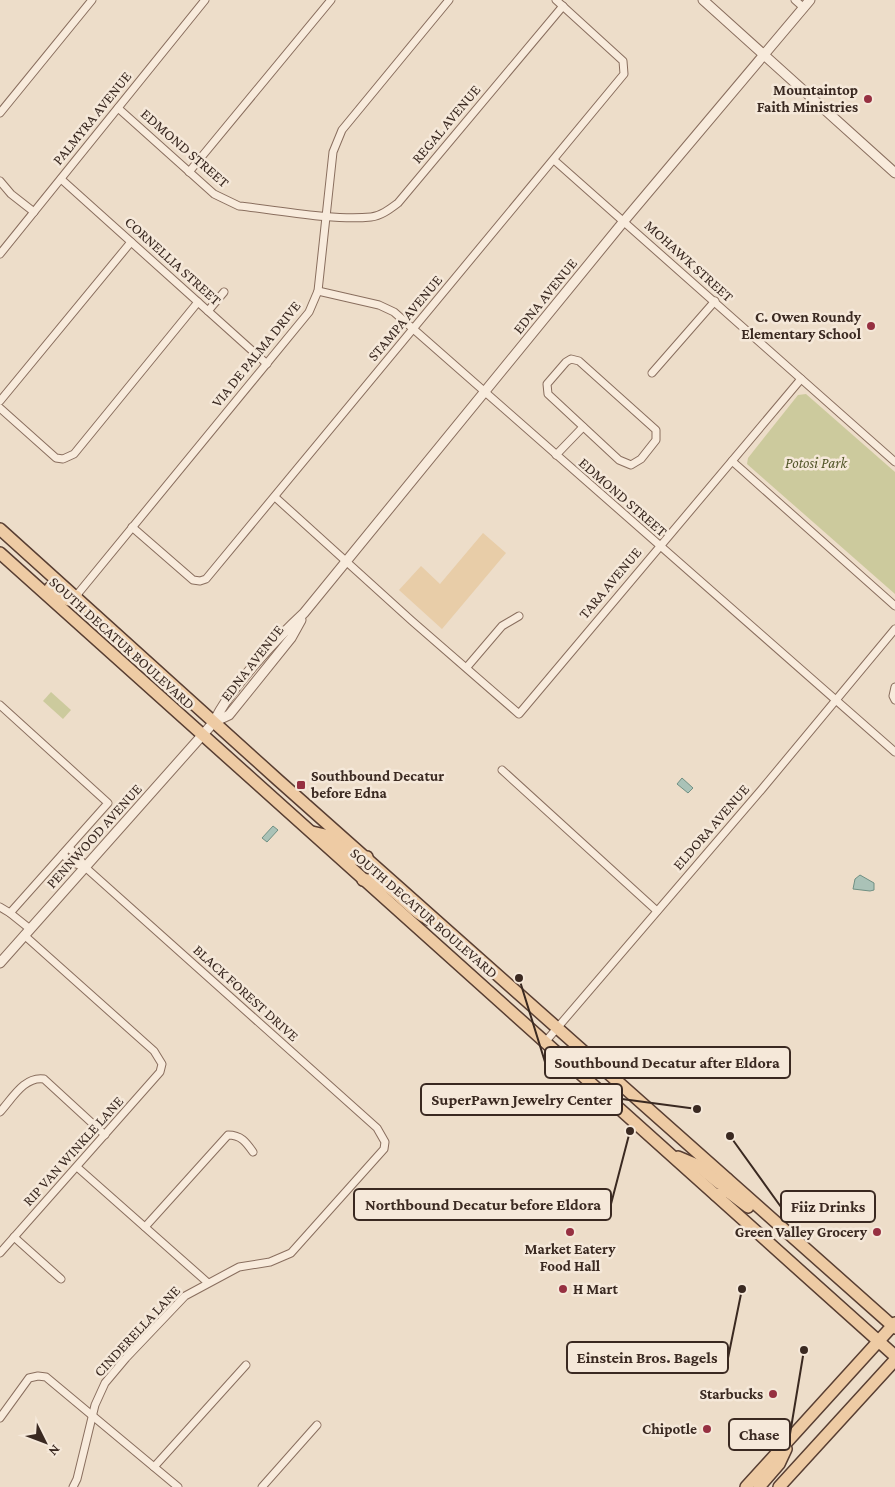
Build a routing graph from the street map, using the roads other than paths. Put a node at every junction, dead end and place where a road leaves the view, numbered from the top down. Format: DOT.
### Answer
graph roads {
  1 [pos="92,0"];
  2 [pos="205,0"];
  3 [pos="331,0"];
  4 [pos="449,0"];
  5 [pos="556,0"];
  6 [pos="703,0"];
  7 [pos="795,0"];
  8 [pos="810,0"];
  9 [pos="562,6"];
  10 [pos="804,8"];
  11 [pos="765,56"];
  12 [pos="118,108"];
  13 [pos="0,113"];
  14 [pos="554,160"];
  15 [pos="189,172"];
  16 [pos="895,173"];
  17 [pos="61,179"];
  18 [pos="0,181"];
  19 [pos="34,212"];
  20 [pos="327,215"];
  21 [pos="624,221"];
  22 [pos="131,242"];
  23 [pos="0,254"];
  24 [pos="318,291"];
  25 [pos="224,292"];
  26 [pos="715,301"];
  27 [pos="198,302"];
  28 [pos="208,311"];
  29 [pos="414,328"];
  30 [pos="267,364"];
  31 [pos="652,373"];
  32 [pos="801,379"];
  33 [pos="485,393"];
  34 [pos="0,401"];
  35 [pos="0,408"];
  36 [pos="582,426"];
  37 [pos="556,455"];
  38 [pos="732,461"];
  39 [pos="895,462"];
  40 [pos="275,497"];
  41 [pos="132,527"];
  42 [pos="0,529"];
  43 [pos="658,546"];
  44 [pos="0,553"];
  45 [pos="347,561"];
  46 [pos="21,572"];
  47 [pos="76,596"];
  48 [pos="895,606"];
  49 [pos="519,616"];
  50 [pos="895,629"];
  51 [pos="467,667"];
  52 [pos="895,688"];
  53 [pos="836,699"];
  54 [pos="895,700"];
  55 [pos="0,705"];
  56 [pos="208,728"];
  57 [pos="895,752"];
  58 [pos="502,770"];
  59 [pos="310,832"];
  60 [pos="68,848"];
  61 [pos="62,854"];
  62 [pos="367,857"];
  63 [pos="85,867"];
  64 [pos="363,880"];
  65 [pos="0,907"];
  66 [pos="657,911"];
  67 [pos="10,913"];
  68 [pos="441,923"];
  69 [pos="27,932"];
  70 [pos="0,963"];
  71 [pos="558,1028"];
  72 [pos="546,1041"];
  73 [pos="640,1102"];
  74 [pos="0,1112"];
  75 [pos="629,1117"];
  76 [pos="105,1135"];
  77 [pos="385,1142"];
  78 [pos="253,1152"];
  79 [pos="668,1152"];
  80 [pos="77,1167"];
  81 [pos="727,1179"];
  82 [pos="716,1195"];
  83 [pos="778,1224"];
  84 [pos="145,1227"];
  85 [pos="14,1237"];
  86 [pos="0,1253"];
  87 [pos="61,1279"];
  88 [pos="207,1282"];
  89 [pos="894,1326"];
  90 [pos="879,1342"];
  91 [pos="895,1356"];
  92 [pos="895,1360"];
  93 [pos="246,1365"];
  94 [pos="92,1415"];
  95 [pos="0,1418"];
  96 [pos="317,1425"];
  97 [pos="791,1438"];
  98 [pos="154,1467"];
  99 [pos="73,1487"];
  100 [pos="178,1487"];
  101 [pos="262,1487"];
  102 [pos="746,1487"];
  103 [pos="759,1487"];
  104 [pos="778,1487"];
  1 -- 13 [label="street"];
  2 -- 12 [label="street, PALMYRA AVENUE"];
  3 -- 15 [label="street"];
  4 -- 20 [label="street, VIA DE PALMA DRIVE"];
  5 -- 9 [label="street"];
  6 -- 11 [label="street"];
  7 -- 10 [label="street"];
  8 -- 10 [label="street, EDNA AVENUE"];
  9 -- 14 [label="street, STAMPA AVENUE"];
  9 -- 20 [label="street, REGAL AVENUE"];
  10 -- 11 [label="street, EDNA AVENUE"];
  11 -- 16 [label="street"];
  11 -- 21 [label="street, EDNA AVENUE"];
  12 -- 15 [label="street, EDMOND STREET"];
  12 -- 17 [label="street, PALMYRA AVENUE"];
  14 -- 21 [label="street, MOHAWK STREET"];
  14 -- 29 [label="street, STAMPA AVENUE"];
  15 -- 20 [label="street, EDMOND STREET"];
  17 -- 19 [label="street, PALMYRA AVENUE"];
  17 -- 22 [label="street, CORNELLIA STREET"];
  18 -- 19 [label="street"];
  19 -- 23 [label="street, PALMYRA AVENUE"];
  20 -- 24 [label="street, VIA DE PALMA DRIVE"];
  21 -- 26 [label="street, MOHAWK STREET"];
  21 -- 33 [label="street, EDNA AVENUE"];
  22 -- 27 [label="street, CORNELLIA STREET"];
  22 -- 34 [label="street"];
  24 -- 29 [label="street, EDMOND STREET"];
  24 -- 30 [label="street, VIA DE PALMA DRIVE"];
  25 -- 28 [label="street"];
  26 -- 31 [label="street"];
  26 -- 32 [label="street, MOHAWK STREET"];
  27 -- 28 [label="street, CORNELLIA STREET"];
  27 -- 35 [label="street"];
  28 -- 30 [label="street, CORNELLIA STREET"];
  29 -- 33 [label="street, EDMOND STREET"];
  29 -- 40 [label="street, STAMPA AVENUE"];
  30 -- 41 [label="street, VIA DE PALMA DRIVE"];
  32 -- 38 [label="street, TARA AVENUE"];
  32 -- 39 [label="street, MOHAWK STREET"];
  33 -- 37 [label="street, EDMOND STREET"];
  33 -- 45 [label="street, EDNA AVENUE"];
  36 -- 36 [label="street"];
  36 -- 37 [label="street"];
  37 -- 43 [label="street, EDMOND STREET"];
  38 -- 43 [label="street, TARA AVENUE"];
  38 -- 48 [label="street"];
  40 -- 41 [label="street, STAMPA AVENUE"];
  40 -- 45 [label="street"];
  41 -- 47 [label="street, VIA DE PALMA DRIVE"];
  42 -- 47 [label="main road, SOUTH DECATUR BOULEVARD"];
  43 -- 51 [label="street, TARA AVENUE"];
  43 -- 53 [label="street, EDMOND STREET"];
  44 -- 46 [label="main road, SOUTH DECATUR BOULEVARD"];
  45 -- 51 [label="street"];
  45 -- 56 [label="street, EDNA AVENUE"];
  46 -- 47 [label="main road"];
  46 -- 56 [label="main road, SOUTH DECATUR BOULEVARD"];
  47 -- 56 [label="main road, SOUTH DECATUR BOULEVARD"];
  49 -- 51 [label="street"];
  50 -- 53 [label="street, ELDORA AVENUE"];
  52 -- 54 [label="street"];
  53 -- 57 [label="street, EDMOND STREET"];
  53 -- 66 [label="street, ELDORA AVENUE"];
  55 -- 60 [label="street"];
  56 -- 59 [label="main road, SOUTH DECATUR BOULEVARD"];
  56 -- 62 [label="main road, SOUTH DECATUR BOULEVARD"];
  56 -- 63 [label="street, PENNWOOD AVENUE"];
  58 -- 66 [label="street"];
  59 -- 62 [label="main road"];
  59 -- 64 [label="main road, SOUTH DECATUR BOULEVARD"];
  60 -- 61 [label="street"];
  60 -- 63 [label="street"];
  61 -- 63 [label="street"];
  61 -- 67 [label="street"];
  62 -- 68 [label="main road, SOUTH DECATUR BOULEVARD"];
  63 -- 69 [label="street, PENNWOOD AVENUE"];
  63 -- 77 [label="street, BLACK FOREST DRIVE"];
  64 -- 68 [label="main road"];
  64 -- 72 [label="main road, SOUTH DECATUR BOULEVARD"];
  65 -- 67 [label="street"];
  66 -- 71 [label="street, ELDORA AVENUE"];
  67 -- 69 [label="street"];
  68 -- 71 [label="main road, SOUTH DECATUR BOULEVARD"];
  69 -- 70 [label="street, PENNWOOD AVENUE"];
  69 -- 76 [label="street, RIP VAN WINKLE LANE"];
  71 -- 72 [label="street, ELDORA AVENUE"];
  71 -- 73 [label="main road, SOUTH DECATUR BOULEVARD"];
  72 -- 75 [label="main road, SOUTH DECATUR BOULEVARD"];
  73 -- 75 [label="main road"];
  73 -- 81 [label="main road, SOUTH DECATUR BOULEVARD"];
  74 -- 76 [label="street"];
  75 -- 79 [label="main road, SOUTH DECATUR BOULEVARD"];
  76 -- 80 [label="street, RIP VAN WINKLE LANE"];
  77 -- 88 [label="street, CINDERELLA LANE"];
  78 -- 84 [label="street"];
  79 -- 81 [label="main road"];
  79 -- 82 [label="main road, SOUTH DECATUR BOULEVARD"];
  80 -- 84 [label="street"];
  80 -- 85 [label="street, RIP VAN WINKLE LANE"];
  81 -- 83 [label="main road, SOUTH DECATUR BOULEVARD"];
  82 -- 83 [label="main road"];
  82 -- 90 [label="main road, SOUTH DECATUR BOULEVARD"];
  83 -- 89 [label="main road, SOUTH DECATUR BOULEVARD"];
  84 -- 88 [label="street"];
  85 -- 86 [label="street, RIP VAN WINKLE LANE"];
  85 -- 87 [label="street"];
  88 -- 94 [label="street, CINDERELLA LANE"];
  89 -- 90 [label="main road"];
  90 -- 91 [label="main road, SOUTH DECATUR BOULEVARD"];
  90 -- 97 [label="main road"];
  92 -- 104 [label="main road"];
  93 -- 98 [label="street"];
  94 -- 95 [label="street"];
  94 -- 98 [label="street"];
  94 -- 99 [label="street, CINDERELLA LANE"];
  96 -- 101 [label="street"];
  97 -- 102 [label="main road"];
  97 -- 103 [label="main road"];
  98 -- 100 [label="street"];
}
